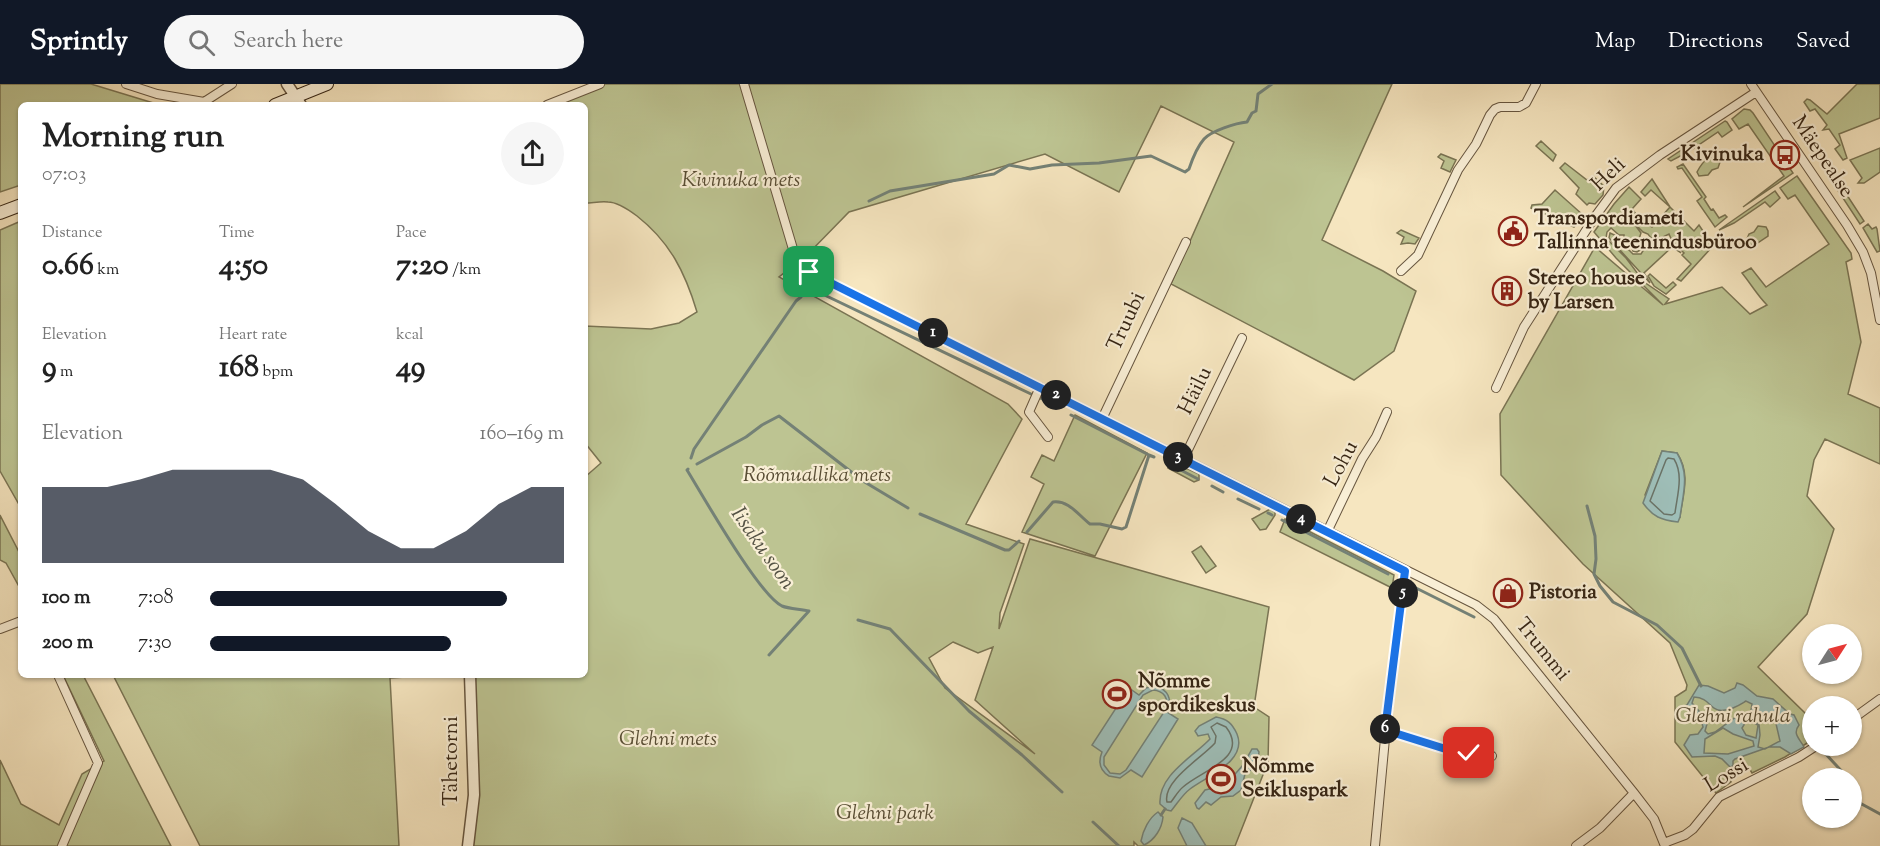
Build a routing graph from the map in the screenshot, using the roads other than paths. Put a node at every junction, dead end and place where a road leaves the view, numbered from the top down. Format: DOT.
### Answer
graph roads {
  1 [pos="126,84"];
  2 [pos="232,84"];
  3 [pos="287,84"];
  4 [pos="327,84"];
  5 [pos="600,84"];
  6 [pos="744,84"];
  7 [pos="1536,84"];
  8 [pos="1753,88"];
  9 [pos="298,101"];
  10 [pos="555,102"];
  11 [pos="18,206"];
  12 [pos="0,213"];
  13 [pos="1186,242"];
  14 [pos="1401,271"];
  15 [pos="1880,320"];
  16 [pos="1242,338"];
  17 [pos="1040,387"];
  18 [pos="1496,388"];
  19 [pos="1386,412"];
  20 [pos="1102,419"];
  21 [pos="1048,437"];
  22 [pos="1183,460"];
  23 [pos="1327,532"];
  24 [pos="1405,571"];
  25 [pos="18,622"];
  26 [pos="0,629"];
  27 [pos="59,678"];
  28 [pos="470,678"];
  29 [pos="1880,699"];
  30 [pos="1862,712"];
  31 [pos="1385,730"];
  32 [pos="1802,755"];
  33 [pos="1492,756"];
  34 [pos="1634,793"];
  35 [pos="1664,845"];
  36 [pos="62,846"];
  37 [pos="468,846"];
  38 [pos="1375,846"];
  39 [pos="1575,846"];
  1 -- 2 [label="street"];
  3 -- 9 [label="street"];
  4 -- 9 [label="main road"];
  5 -- 10 [label="street"];
  6 -- 17 [label="street, Trummi"];
  7 -- 14 [label="street"];
  8 -- 15 [label="street, Mäepealse"];
  8 -- 18 [label="street, Heli"];
  11 -- 12 [label="main road"];
  13 -- 20 [label="street, Truubi"];
  16 -- 22 [label="street, Häilu"];
  17 -- 20 [label="street, Trummi"];
  17 -- 21 [label="street"];
  19 -- 23 [label="street, Lohu"];
  20 -- 22 [label="street, Trummi"];
  22 -- 23 [label="street, Trummi"];
  23 -- 24 [label="street, Trummi"];
  24 -- 31 [label="street"];
  24 -- 34 [label="street, Trummi"];
  25 -- 26 [label="street"];
  27 -- 36 [label="street"];
  28 -- 37 [label="street, Tähetorni"];
  29 -- 30 [label="street"];
  31 -- 33 [label="street"];
  31 -- 38 [label="street"];
  32 -- 35 [label="street, Lossi"];
  34 -- 35 [label="street, Trummi"];
  34 -- 39 [label="street"];
}
